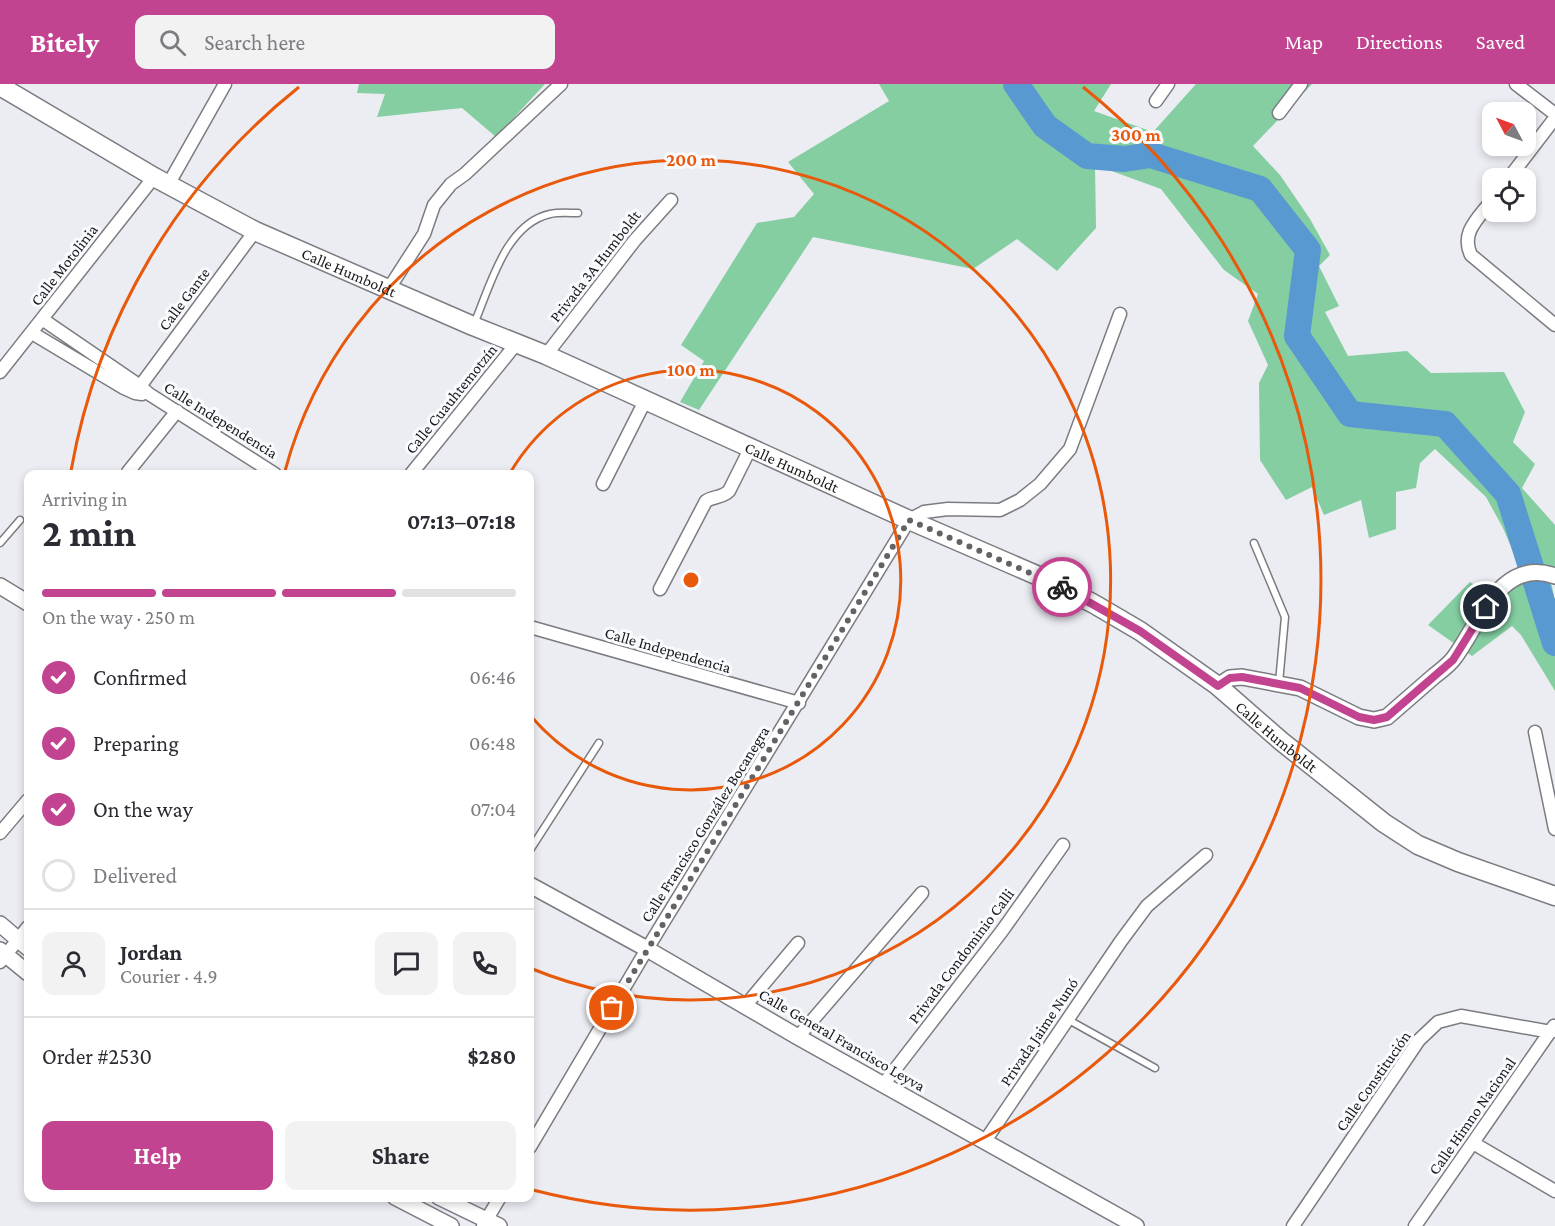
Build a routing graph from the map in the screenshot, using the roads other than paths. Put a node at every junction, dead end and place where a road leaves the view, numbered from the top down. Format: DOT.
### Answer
graph roads {
  1 [pos="225,84"];
  2 [pos="561,84"];
  3 [pos="1168,84"];
  4 [pos="1301,84"];
  5 [pos="1516,84"];
  6 [pos="0,86"];
  7 [pos="1156,101"];
  8 [pos="1280,113"];
  9 [pos="1555,116"];
  10 [pos="1516,168"];
  11 [pos="161,181"];
  12 [pos="671,200"];
  13 [pos="578,213"];
  14 [pos="1482,214"];
  15 [pos="255,231"];
  16 [pos="388,290"];
  17 [pos="1120,314"];
  18 [pos="42,319"];
  19 [pos="1555,325"];
  20 [pos="473,326"];
  21 [pos="32,333"];
  22 [pos="516,344"];
  23 [pos="546,355"];
  24 [pos="0,372"];
  25 [pos="142,391"];
  26 [pos="646,399"];
  27 [pos="177,411"];
  28 [pos="751,447"];
  29 [pos="130,470"];
  30 [pos="269,470"];
  31 [pos="414,470"];
  32 [pos="603,484"];
  33 [pos="20,520"];
  34 [pos="909,520"];
  35 [pos="0,543"];
  36 [pos="1254,543"];
  37 [pos="1555,576"];
  38 [pos="0,586"];
  39 [pos="660,589"];
  40 [pos="24,601"];
  41 [pos="534,628"];
  42 [pos="1279,684"];
  43 [pos="1218,686"];
  44 [pos="799,703"];
  45 [pos="1535,732"];
  46 [pos="599,743"];
  47 [pos="24,805"];
  48 [pos="1555,829"];
  49 [pos="0,833"];
  50 [pos="534,844"];
  51 [pos="1064,845"];
  52 [pos="1206,855"];
  53 [pos="534,887"];
  54 [pos="922,893"];
  55 [pos="1555,896"];
  56 [pos="0,924"];
  57 [pos="798,943"];
  58 [pos="23,944"];
  59 [pos="647,949"];
  60 [pos="2,956"];
  61 [pos="24,970"];
  62 [pos="746,1005"];
  63 [pos="1067,1019"];
  64 [pos="1553,1029"];
  65 [pos="798,1037"];
  66 [pos="1155,1068"];
  67 [pos="884,1085"];
  68 [pos="534,1140"];
  69 [pos="985,1141"];
  70 [pos="1473,1143"];
  71 [pos="1555,1191"];
  72 [pos="405,1202"];
  73 [pos="447,1202"];
  74 [pos="498,1202"];
  75 [pos="489,1224"];
  76 [pos="451,1226"];
  77 [pos="1136,1226"];
  78 [pos="1293,1226"];
  79 [pos="1415,1226"];
  1 -- 11 [label="street, Calle Motolinia"];
  2 -- 16 [label="street"];
  3 -- 7 [label="street"];
  4 -- 8 [label="street"];
  5 -- 9 [label="street"];
  6 -- 11 [label="main road, Calle Humboldt"];
  9 -- 10 [label="street"];
  11 -- 15 [label="main road, Calle Humboldt"];
  11 -- 18 [label="street, Calle Motolinia"];
  12 -- 23 [label="street, Privada 3A Humboldt"];
  13 -- 20 [label="lane"];
  14 -- 19 [label="street"];
  15 -- 16 [label="main road, Calle Humboldt"];
  15 -- 25 [label="street, Calle Gante"];
  16 -- 20 [label="main road, Calle Humboldt"];
  17 -- 34 [label="street"];
  18 -- 21 [label="street, Calle Motolinia"];
  18 -- 25 [label="street, Calle Independencia"];
  20 -- 22 [label="main road, Calle Humboldt"];
  21 -- 24 [label="street, Calle Motolinia"];
  21 -- 25 [label="street, Calle Independencia"];
  22 -- 23 [label="main road, Calle Humboldt"];
  22 -- 31 [label="street, Calle Cuauhtemotzín"];
  23 -- 26 [label="main road, Calle Humboldt"];
  25 -- 27 [label="street, Calle Independencia"];
  26 -- 28 [label="main road, Calle Humboldt"];
  26 -- 32 [label="street"];
  27 -- 29 [label="street"];
  27 -- 30 [label="street, Calle Independencia"];
  28 -- 34 [label="main road, Calle Humboldt"];
  28 -- 39 [label="street"];
  33 -- 35 [label="lane"];
  34 -- 43 [label="main road, Calle Humboldt"];
  34 -- 44 [label="street, Calle Francisco González Bocanegra"];
  36 -- 42 [label="lane"];
  37 -- 42 [label="street"];
  38 -- 40 [label="street"];
  41 -- 44 [label="street, Calle Independencia"];
  42 -- 43 [label="street"];
  43 -- 55 [label="main road, Calle Humboldt"];
  44 -- 59 [label="street, Calle Francisco González Bocanegra"];
  45 -- 48 [label="street"];
  46 -- 50 [label="lane"];
  47 -- 49 [label="street"];
  51 -- 67 [label="street, Privada Condominio Calli"];
  52 -- 63 [label="street, Privada Jaime Nunó"];
  53 -- 59 [label="street, Calle General Francisco Leyva"];
  54 -- 65 [label="street"];
  56 -- 58 [label="street"];
  57 -- 62 [label="street"];
  58 -- 60 [label="street"];
  59 -- 62 [label="street, Calle General Francisco Leyva"];
  59 -- 68 [label="street, Calle Francisco González Bocanegra"];
  60 -- 61 [label="street"];
  62 -- 65 [label="street, Calle General Francisco Leyva"];
  63 -- 66 [label="lane"];
  63 -- 69 [label="street, Privada Jaime Nunó"];
  64 -- 70 [label="street, Calle Himno Nacional"];
  64 -- 78 [label="street, Calle Constitución"];
  65 -- 67 [label="street, Calle General Francisco Leyva"];
  67 -- 69 [label="street, Calle General Francisco Leyva"];
  69 -- 77 [label="street, Calle General Francisco Leyva"];
  70 -- 71 [label="street"];
  70 -- 79 [label="street, Calle Himno Nacional"];
  72 -- 76 [label="street"];
  73 -- 75 [label="street"];
  74 -- 75 [label="street"];
}
